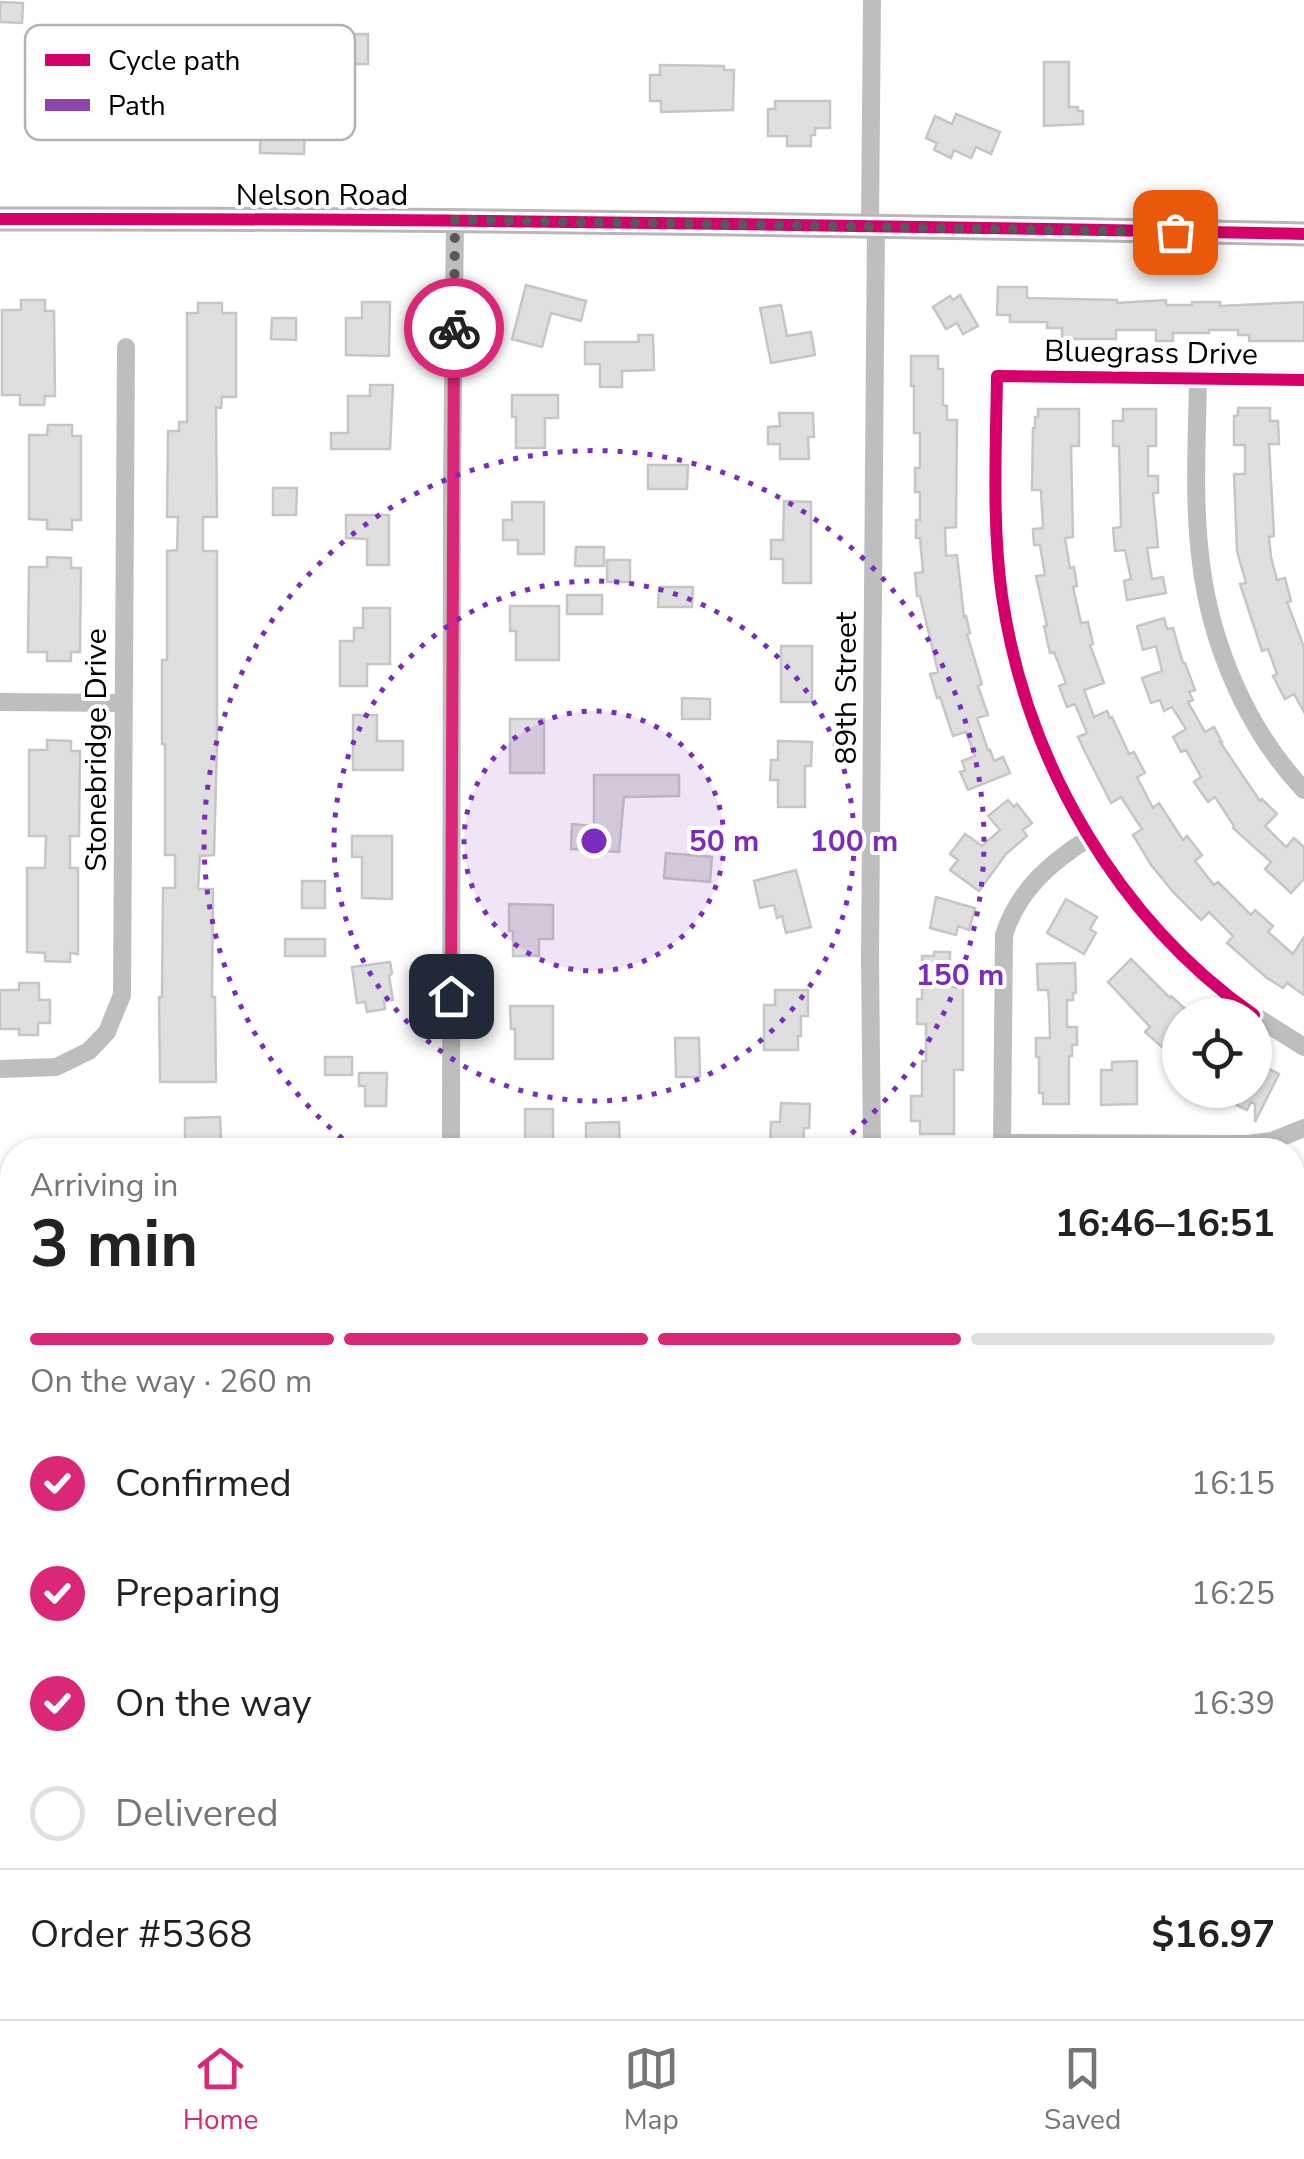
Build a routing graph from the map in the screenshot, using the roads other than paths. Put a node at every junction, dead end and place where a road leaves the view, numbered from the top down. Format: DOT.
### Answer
graph roads {
  1 [pos="872,0"];
  2 [pos="0,218"];
  3 [pos="455,220"];
  4 [pos="873,226"];
  5 [pos="1304,234"];
  6 [pos="126,347"];
  7 [pos="1198,379"];
  8 [pos="1304,380"];
  9 [pos="0,702"];
  10 [pos="124,703"];
  11 [pos="1304,790"];
  12 [pos="1089,838"];
  13 [pos="1232,998"];
  14 [pos="1272,1027"];
  15 [pos="1304,1047"];
  16 [pos="0,1069"];
  17 [pos="1304,1128"];
  18 [pos="451,1138"];
  19 [pos="872,1138"];
  20 [pos="1002,1138"];
  21 [pos="1279,1138"];
  1 -- 4 [label="street, 89th Street"];
  2 -- 3 [label="main road, Nelson Road"];
  3 -- 4 [label="main road, Nelson Road"];
  3 -- 18 [label="street"];
  4 -- 5 [label="main road, Nelson Road"];
  4 -- 19 [label="street, 89th Street"];
  6 -- 10 [label="street, Stonebridge Drive"];
  7 -- 8 [label="street, Bluegrass Drive"];
  7 -- 11 [label="street"];
  7 -- 12 [label="street, Bluegrass Drive"];
  9 -- 10 [label="street"];
  10 -- 16 [label="street, Stonebridge Drive"];
  12 -- 13 [label="street"];
  12 -- 20 [label="street"];
  14 -- 15 [label="street"];
  17 -- 21 [label="street"];
}
